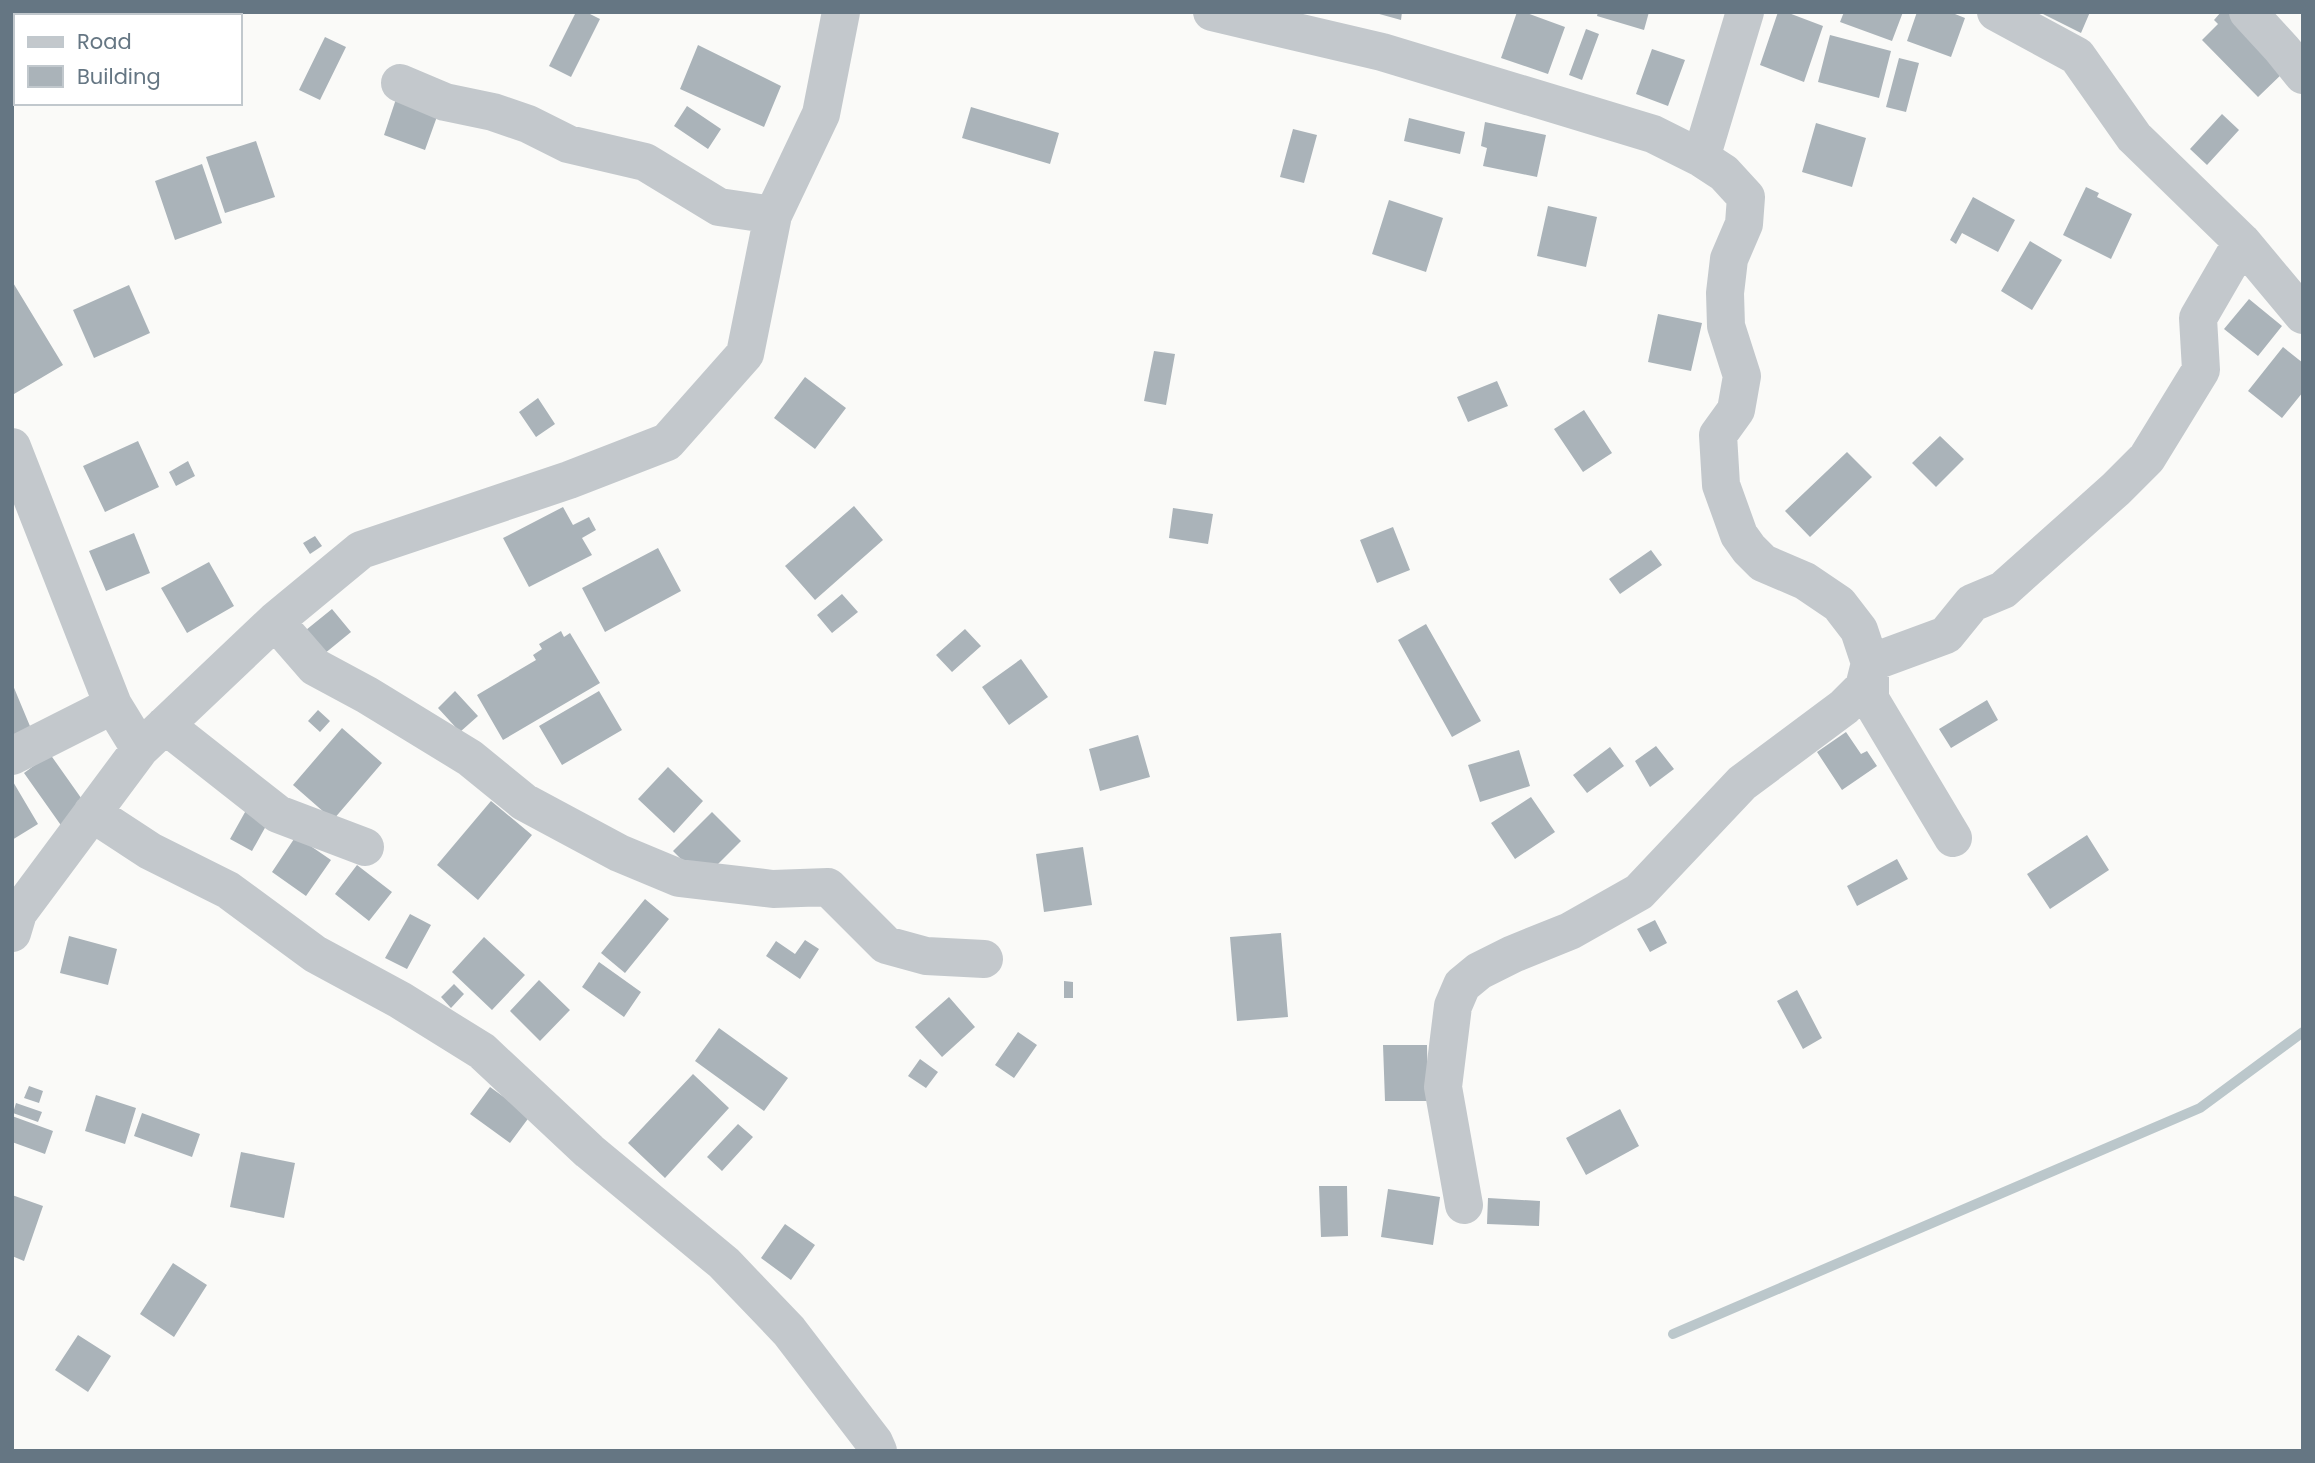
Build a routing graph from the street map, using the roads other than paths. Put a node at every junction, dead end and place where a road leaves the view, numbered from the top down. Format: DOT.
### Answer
graph roads {
  1 [pos="841,12"];
  2 [pos="1212,12"];
  3 [pos="1745,12"];
  4 [pos="1996,12"];
  5 [pos="2248,12"];
  6 [pos="2303,75"];
  7 [pos="400,83"];
  8 [pos="1701,158"];
  9 [pos="773,215"];
  10 [pos="2242,242"];
  11 [pos="2303,315"];
  12 [pos="12,447"];
  13 [pos="275,621"];
  14 [pos="1870,663"];
  15 [pos="113,705"];
  16 [pos="153,737"];
  17 [pos="12,756"];
  18 [pos="92,813"];
  19 [pos="1953,838"];
  20 [pos="365,847"];
  21 [pos="12,933"];
  22 [pos="984,959"];
  23 [pos="1464,1205"];
  24 [pos="878,1451"];
  1 -- 9 [label="street"];
  2 -- 8 [label="street"];
  3 -- 8 [label="street"];
  4 -- 10 [label="street"];
  5 -- 6 [label="street"];
  7 -- 9 [label="street"];
  8 -- 14 [label="street"];
  9 -- 13 [label="street"];
  10 -- 11 [label="street"];
  10 -- 14 [label="street"];
  12 -- 15 [label="street"];
  13 -- 16 [label="street"];
  13 -- 22 [label="street"];
  14 -- 19 [label="street"];
  14 -- 23 [label="street"];
  15 -- 16 [label="street"];
  15 -- 17 [label="street"];
  16 -- 18 [label="street"];
  16 -- 20 [label="street"];
  18 -- 21 [label="street"];
  18 -- 24 [label="street"];
}
